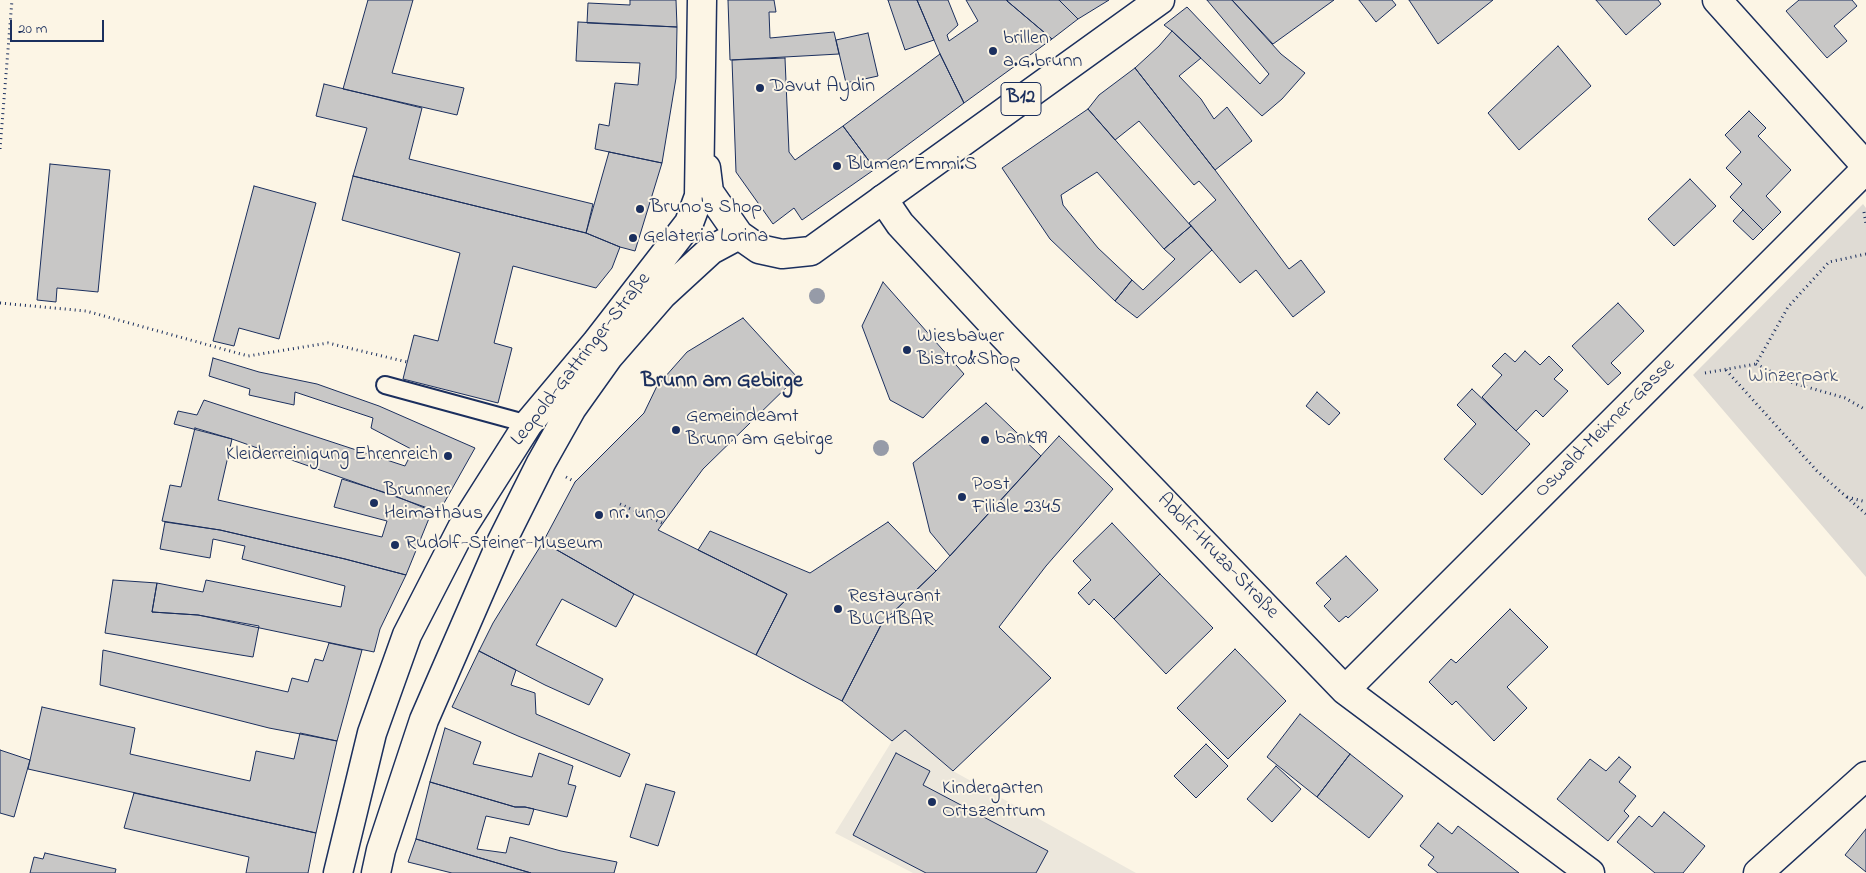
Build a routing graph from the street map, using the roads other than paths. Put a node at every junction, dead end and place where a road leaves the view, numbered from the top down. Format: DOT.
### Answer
graph roads {
  1 [pos="702,0"];
  2 [pos="1160,0"];
  3 [pos="1717,0"];
  4 [pos="701,124"];
  5 [pos="1866,167"];
  6 [pos="882,199"];
  7 [pos="740,235"];
  8 [pos="384,385"];
  9 [pos="528,424"];
  10 [pos="1345,690"];
  11 [pos="1866,776"];
  12 [pos="344,842"];
  13 [pos="379,862"];
  14 [pos="338,873"];
  15 [pos="1590,873"];
  16 [pos="1758,873"];
  1 -- 4 [label="main road, B12"];
  2 -- 6 [label="main road, B12"];
  3 -- 5 [label="main road"];
  4 -- 7 [label="main road, B12"];
  4 -- 9 [label="main road, Leopold-Gattringer-Straße"];
  5 -- 10 [label="main road, Oswald-Meixner-Gasse"];
  6 -- 7 [label="main road, B12"];
  6 -- 10 [label="main road, Adolf-Hruza-Straße"];
  7 -- 13 [label="main road, Leopold-Gattringer-Straße"];
  8 -- 9 [label="lane"];
  9 -- 12 [label="main road, Leopold-Gattringer-Straße"];
  10 -- 15 [label="main road, Adolf-Hruza-Straße"];
  11 -- 16 [label="main road"];
  12 -- 13 [label="main road"];
  12 -- 14 [label="main road, Leopold-Gattringer-Straße"];
}
